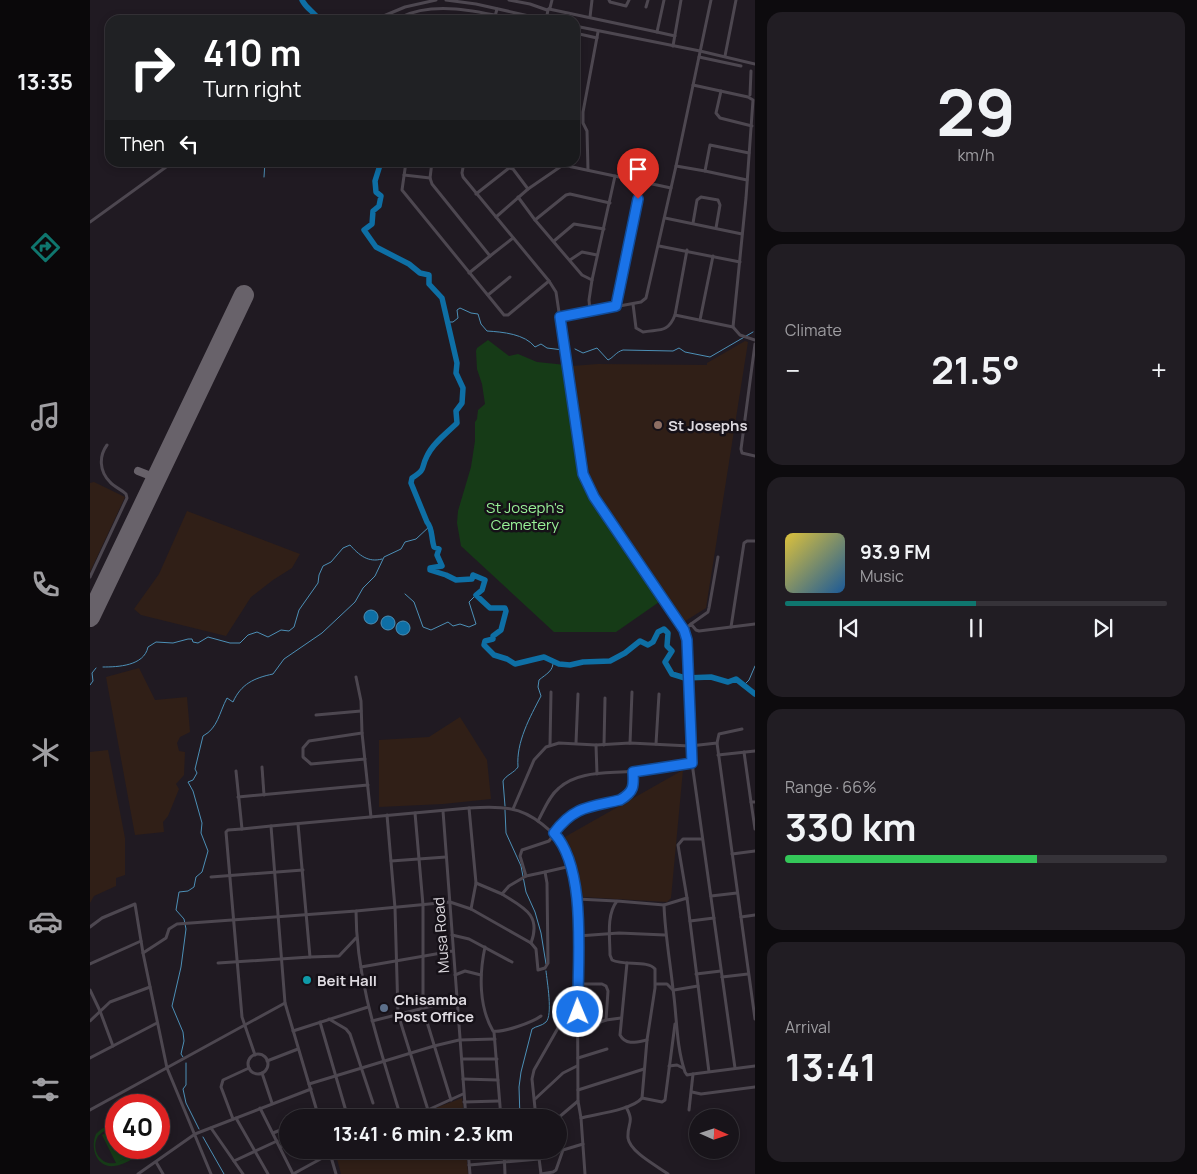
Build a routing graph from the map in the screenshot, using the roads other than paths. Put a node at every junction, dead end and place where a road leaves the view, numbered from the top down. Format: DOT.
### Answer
graph roads {
  1 [pos="436,0"];
  2 [pos="446,0"];
  3 [pos="509,0"];
  4 [pos="552,0"];
  5 [pos="592,0"];
  6 [pos="609,0"];
  7 [pos="629,0"];
  8 [pos="648,0"];
  9 [pos="664,0"];
  10 [pos="681,0"];
  11 [pos="711,0"];
  12 [pos="736,0"];
  13 [pos="476,2"];
  14 [pos="531,2"];
  15 [pos="646,8"];
  16 [pos="497,9"];
  17 [pos="549,10"];
  18 [pos="386,15"];
  19 [pos="405,15"];
  20 [pos="495,15"];
  21 [pos="524,15"];
  22 [pos="548,15"];
  23 [pos="578,15"];
  24 [pos="580,15"];
  25 [pos="590,17"];
  26 [pos="580,27"];
  27 [pos="598,32"];
  28 [pos="657,32"];
  29 [pos="580,34"];
  30 [pos="675,36"];
  31 [pos="597,38"];
  32 [pos="673,46"];
  33 [pos="700,51"];
  34 [pos="725,56"];
  35 [pos="699,57"];
  36 [pos="754,64"];
  37 [pos="741,66"];
  38 [pos="751,71"];
  39 [pos="693,85"];
  40 [pos="721,91"];
  41 [pos="750,95"];
  42 [pos="752,126"];
  43 [pos="749,153"];
  44 [pos="676,166"];
  45 [pos="165,167"];
  46 [pos="405,167"];
  47 [pos="431,167"];
  48 [pos="463,167"];
  49 [pos="559,167"];
  50 [pos="576,167"];
  51 [pos="588,170"];
  52 [pos="705,171"];
  53 [pos="404,175"];
  54 [pos="615,176"];
  55 [pos="430,178"];
  56 [pos="747,180"];
  57 [pos="641,181"];
  58 [pos="671,188"];
  59 [pos="528,189"];
  60 [pos="476,194"];
  61 [pos="518,198"];
  62 [pos="610,203"];
  63 [pos="496,217"];
  64 [pos="665,218"];
  65 [pos="535,220"];
  66 [pos="90,222"];
  67 [pos="693,223"];
  68 [pos="716,228"];
  69 [pos="604,229"];
  70 [pos="742,234"];
  71 [pos="513,238"];
  72 [pos="554,241"];
  73 [pos="659,246"];
  74 [pos="687,250"];
  75 [pos="597,255"];
  76 [pos="490,256"];
  77 [pos="713,256"];
  78 [pos="570,260"];
  79 [pos="740,262"];
  80 [pos="469,273"];
  81 [pos="510,277"];
  82 [pos="592,280"];
  83 [pos="550,281"];
  84 [pos="488,295"];
  85 [pos="633,304"];
  86 [pos="616,306"];
  87 [pos="590,311"];
  88 [pos="674,315"];
  89 [pos="560,317"];
  90 [pos="700,320"];
  91 [pos="733,327"];
  92 [pos="754,342"];
  93 [pos="107,445"];
  94 [pos="754,456"];
  95 [pos="754,541"];
  96 [pos="718,557"];
  97 [pos="90,577"];
  98 [pos="690,624"];
  99 [pos="754,624"];
  100 [pos="731,627"];
  101 [pos="684,630"];
  102 [pos="356,677"];
  103 [pos="551,692"];
  104 [pos="632,692"];
  105 [pos="578,694"];
  106 [pos="659,694"];
  107 [pos="605,698"];
  108 [pos="361,711"];
  109 [pos="316,715"];
  110 [pos="742,729"];
  111 [pos="362,733"];
  112 [pos="576,743"];
  113 [pos="630,743"];
  114 [pos="717,743"];
  115 [pos="656,744"];
  116 [pos="550,745"];
  117 [pos="604,745"];
  118 [pos="596,746"];
  119 [pos="690,746"];
  120 [pos="754,751"];
  121 [pos="744,752"];
  122 [pos="718,755"];
  123 [pos="365,759"];
  124 [pos="692,763"];
  125 [pos="262,767"];
  126 [pos="236,771"];
  127 [pos="633,772"];
  128 [pos="597,774"];
  129 [pos="368,785"];
  130 [pos="264,795"];
  131 [pos="238,798"];
  132 [pos="753,802"];
  133 [pos="469,808"];
  134 [pos="513,809"];
  135 [pos="443,811"];
  136 [pos="415,813"];
  137 [pos="387,816"];
  138 [pos="371,817"];
  139 [pos="538,821"];
  140 [pos="298,824"];
  141 [pos="271,826"];
  142 [pos="242,829"];
  143 [pos="754,829"];
  144 [pos="554,833"];
  145 [pos="702,839"];
  146 [pos="754,851"];
  147 [pos="732,854"];
  148 [pos="446,857"];
  149 [pos="419,859"];
  150 [pos="391,861"];
  151 [pos="571,866"];
  152 [pos="303,870"];
  153 [pos="545,872"];
  154 [pos="274,874"];
  155 [pos="230,876"];
  156 [pos="211,877"];
  157 [pos="523,878"];
  158 [pos="476,883"];
  159 [pos="737,893"];
  160 [pos="502,894"];
  161 [pos="711,896"];
  162 [pos="687,898"];
  163 [pos="577,899"];
  164 [pos="617,901"];
  165 [pos="450,902"];
  166 [pos="423,905"];
  167 [pos="664,905"];
  168 [pos="395,908"];
  169 [pos="471,909"];
  170 [pos="356,911"];
  171 [pos="306,915"];
  172 [pos="754,915"];
  173 [pos="278,917"];
  174 [pos="741,917"];
  175 [pos="714,918"];
  176 [pos="233,920"];
  177 [pos="690,921"];
  178 [pos="90,927"];
  179 [pos="610,934"];
  180 [pos="452,935"];
  181 [pos="665,935"];
  182 [pos="578,936"];
  183 [pos="356,938"];
  184 [pos="141,941"];
  185 [pos="531,943"];
  186 [pos="484,947"];
  187 [pos="453,951"];
  188 [pos="143,953"];
  189 [pos="310,956"];
  190 [pos="423,957"];
  191 [pos="282,959"];
  192 [pos="396,961"];
  193 [pos="236,962"];
  194 [pos="512,962"];
  195 [pos="218,963"];
  196 [pos="627,963"];
  197 [pos="90,964"];
  198 [pos="361,967"];
  199 [pos="722,971"];
  200 [pos="481,974"];
  201 [pos="696,974"];
  202 [pos="748,974"];
  203 [pos="455,975"];
  204 [pos="722,977"];
  205 [pos="578,984"];
  206 [pos="656,984"];
  207 [pos="698,986"];
  208 [pos="150,987"];
  209 [pos="90,990"];
  210 [pos="674,990"];
  211 [pos="456,1000"];
  212 [pos="285,1003"];
  213 [pos="368,1007"];
  214 [pos="423,1009"];
  215 [pos="100,1011"];
  216 [pos="578,1012"];
  217 [pos="398,1014"];
  218 [pos="541,1016"];
  219 [pos="620,1018"];
  220 [pos="329,1019"];
  221 [pos="754,1019"];
  222 [pos="606,1020"];
  223 [pos="90,1021"];
  224 [pos="372,1021"];
  225 [pos="676,1021"];
  226 [pos="320,1022"];
  227 [pos="157,1023"];
  228 [pos="245,1026"];
  229 [pos="578,1030"];
  230 [pos="293,1031"];
  231 [pos="494,1032"];
  232 [pos="495,1039"];
  233 [pos="459,1040"];
  234 [pos="647,1040"];
  235 [pos="113,1046"];
  236 [pos="434,1046"];
  237 [pos="298,1049"];
  238 [pos="608,1049"];
  239 [pos="411,1054"];
  240 [pos="255,1055"];
  241 [pos="90,1058"];
  242 [pos="578,1058"];
  243 [pos="462,1059"];
  244 [pos="497,1059"];
  245 [pos="267,1061"];
  246 [pos="384,1062"];
  247 [pos="577,1066"];
  248 [pos="669,1066"];
  249 [pos="754,1066"];
  250 [pos="167,1068"];
  251 [pos="249,1068"];
  252 [pos="683,1068"];
  253 [pos="735,1068"];
  254 [pos="361,1069"];
  255 [pos="644,1069"];
  256 [pos="709,1072"];
  257 [pos="262,1073"];
  258 [pos="694,1074"];
  259 [pos="337,1076"];
  260 [pos="463,1080"];
  261 [pos="498,1080"];
  262 [pos="309,1084"];
  263 [pos="754,1087"];
  264 [pos="311,1089"];
  265 [pos="578,1090"];
  266 [pos="692,1092"];
  267 [pos="463,1094"];
  268 [pos="642,1098"];
  269 [pos="451,1100"];
  270 [pos="534,1100"];
  271 [pos="499,1101"];
  272 [pos="464,1102"];
  273 [pos="578,1102"];
  274 [pos="272,1103"];
  275 [pos="372,1103"];
  276 [pos="626,1107"];
  277 [pos="260,1108"];
  278 [pos="317,1109"];
  279 [pos="346,1109"];
  280 [pos="398,1109"];
  281 [pos="428,1109"];
  282 [pos="430,1109"];
  283 [pos="465,1109"];
  284 [pos="500,1109"];
  285 [pos="535,1109"];
  286 [pos="689,1109"];
  287 [pos="90,1110"];
  288 [pos="567,1111"];
  289 [pos="581,1118"];
  290 [pos="234,1119"];
  291 [pos="211,1128"];
  292 [pos="279,1131"];
  293 [pos="273,1133"];
  294 [pos="195,1134"];
  295 [pos="277,1142"];
  296 [pos="583,1144"];
  297 [pos="279,1145"];
  298 [pos="255,1152"];
  299 [pos="286,1159"];
  300 [pos="318,1159"];
  301 [pos="331,1159"];
  302 [pos="469,1159"];
  303 [pos="505,1159"];
  304 [pos="539,1159"];
  305 [pos="156,1162"];
  306 [pos="234,1162"];
  307 [pos="505,1162"];
  308 [pos="469,1165"];
  309 [pos="210,1173"];
  310 [pos="138,1174"];
  311 [pos="163,1174"];
  312 [pos="205,1174"];
  313 [pos="243,1174"];
  314 [pos="268,1174"];
  315 [pos="293,1174"];
  316 [pos="336,1174"];
  317 [pos="470,1174"];
  318 [pos="506,1174"];
  319 [pos="541,1174"];
  320 [pos="585,1174"];
  321 [pos="668,1174"];
  1 -- 18 [label="street"];
  2 -- 13 [label="street"];
  3 -- 14 [label="street"];
  4 -- 17 [label="street"];
  5 -- 25 [label="street"];
  6 -- 7 [label="street"];
  8 -- 15 [label="street"];
  9 -- 28 [label="street"];
  10 -- 30 [label="street"];
  11 -- 33 [label="street"];
  12 -- 34 [label="street"];
  13 -- 16 [label="street"];
  14 -- 17 [label="street"];
  16 -- 20 [label="street"];
  16 -- 21 [label="street"];
  17 -- 22 [label="street"];
  17 -- 23 [label="street"];
  19 -- 20 [label="street"];
  24 -- 25 [label="street"];
  25 -- 28 [label="street"];
  26 -- 27 [label="street"];
  27 -- 31 [label="street"];
  27 -- 32 [label="street"];
  28 -- 30 [label="street"];
  29 -- 31 [label="street"];
  30 -- 32 [label="street"];
  31 -- 51 [label="street"];
  32 -- 33 [label="street"];
  33 -- 34 [label="street"];
  33 -- 35 [label="street"];
  34 -- 36 [label="street"];
  35 -- 37 [label="street"];
  35 -- 39 [label="street"];
  38 -- 41 [label="street"];
  39 -- 40 [label="street"];
  39 -- 44 [label="street"];
  40 -- 42 [label="street"];
  40 -- 42 [label="street"];
  42 -- 43 [label="street"];
  43 -- 52 [label="street"];
  43 -- 56 [label="street"];
  44 -- 52 [label="street"];
  44 -- 58 [label="street"];
  45 -- 66 [label="street"];
  46 -- 53 [label="street"];
  47 -- 55 [label="street"];
  48 -- 60 [label="street"];
  49 -- 59 [label="street"];
  50 -- 51 [label="street"];
  51 -- 54 [label="street"];
  52 -- 56 [label="street"];
  53 -- 55 [label="street"];
  53 -- 80 [label="street"];
  54 -- 57 [label="street"];
  54 -- 62 [label="street"];
  55 -- 76 [label="street"];
  56 -- 70 [label="street"];
  57 -- 58 [label="street"];
  57 -- 86 [label="street"];
  58 -- 64 [label="street"];
  59 -- 60 [label="street"];
  59 -- 61 [label="street"];
  60 -- 63 [label="street"];
  61 -- 63 [label="street"];
  61 -- 65 [label="street"];
  62 -- 65 [label="street"];
  62 -- 69 [label="street"];
  63 -- 71 [label="street"];
  64 -- 67 [label="street"];
  64 -- 73 [label="street"];
  65 -- 72 [label="street"];
  67 -- 68 [label="street"];
  67 -- 68 [label="street"];
  68 -- 70 [label="street"];
  69 -- 72 [label="street"];
  69 -- 75 [label="street"];
  70 -- 79 [label="street"];
  71 -- 76 [label="street"];
  71 -- 83 [label="street"];
  72 -- 78 [label="street"];
  73 -- 74 [label="street"];
  73 -- 85 [label="street"];
  74 -- 77 [label="street"];
  74 -- 88 [label="street"];
  75 -- 78 [label="street"];
  75 -- 82 [label="street"];
  76 -- 80 [label="street"];
  77 -- 79 [label="street"];
  77 -- 90 [label="street"];
  78 -- 82 [label="street"];
  79 -- 91 [label="street"];
  80 -- 84 [label="street"];
  81 -- 84 [label="street"];
  82 -- 87 [label="street"];
  83 -- 84 [label="street"];
  83 -- 89 [label="street"];
  85 -- 86 [label="street"];
  85 -- 88 [label="street"];
  86 -- 87 [label="street"];
  87 -- 89 [label="street"];
  88 -- 90 [label="street"];
  89 -- 101 [label="street"];
  90 -- 91 [label="street"];
  91 -- 92 [label="street"];
  92 -- 94 [label="street"];
  93 -- 97 [label="street"];
  95 -- 100 [label="street"];
  96 -- 98 [label="street"];
  98 -- 100 [label="street"];
  98 -- 101 [label="street"];
  99 -- 100 [label="street"];
  101 -- 119 [label="street"];
  102 -- 108 [label="street"];
  103 -- 116 [label="street"];
  104 -- 113 [label="street"];
  105 -- 112 [label="street"];
  106 -- 115 [label="street"];
  107 -- 117 [label="street"];
  108 -- 109 [label="street"];
  108 -- 111 [label="street"];
  110 -- 114 [label="street"];
  111 -- 123 [label="street"];
  111 -- 123 [label="street"];
  112 -- 116 [label="street"];
  112 -- 118 [label="street"];
  113 -- 115 [label="street"];
  113 -- 117 [label="street"];
  114 -- 119 [label="street"];
  114 -- 122 [label="street"];
  115 -- 119 [label="street"];
  116 -- 134 [label="street"];
  117 -- 118 [label="street"];
  118 -- 128 [label="street"];
  119 -- 124 [label="street"];
  120 -- 121 [label="street"];
  121 -- 122 [label="street"];
  121 -- 132 [label="street"];
  122 -- 147 [label="street"];
  123 -- 129 [label="street"];
  124 -- 127 [label="street"];
  124 -- 145 [label="street"];
  125 -- 130 [label="street"];
  126 -- 131 [label="street"];
  127 -- 128 [label="street"];
  127 -- 144 [label="street"];
  128 -- 139 [label="street"];
  129 -- 130 [label="street"];
  129 -- 138 [label="street"];
  130 -- 131 [label="street"];
  131 -- 142 [label="street"];
  132 -- 143 [label="street"];
  133 -- 134 [label="street"];
  133 -- 135 [label="street"];
  133 -- 158 [label="street"];
  134 -- 139 [label="street"];
  135 -- 136 [label="street"];
  135 -- 148 [label="street, Musa Road"];
  136 -- 137 [label="street"];
  136 -- 149 [label="street"];
  137 -- 138 [label="street"];
  137 -- 150 [label="street"];
  138 -- 140 [label="street"];
  139 -- 144 [label="street"];
  140 -- 141 [label="street"];
  140 -- 152 [label="street"];
  141 -- 142 [label="street"];
  141 -- 154 [label="street"];
  142 -- 155 [label="street"];
  144 -- 151 [label="street"];
  144 -- 157 [label="street"];
  145 -- 161 [label="street"];
  145 -- 162 [label="street"];
  146 -- 147 [label="street"];
  147 -- 159 [label="street"];
  148 -- 149 [label="street"];
  148 -- 165 [label="street, Musa Road"];
  149 -- 150 [label="street"];
  149 -- 166 [label="street"];
  150 -- 168 [label="street"];
  151 -- 153 [label="street"];
  151 -- 163 [label="street"];
  152 -- 154 [label="street"];
  152 -- 171 [label="street"];
  153 -- 157 [label="street"];
  153 -- 185 [label="street"];
  154 -- 155 [label="street"];
  154 -- 173 [label="street"];
  155 -- 156 [label="street"];
  155 -- 176 [label="street"];
  157 -- 160 [label="street"];
  158 -- 160 [label="street"];
  158 -- 169 [label="street"];
  159 -- 161 [label="street"];
  159 -- 174 [label="street"];
  160 -- 185 [label="street"];
  161 -- 175 [label="street"];
  162 -- 167 [label="street"];
  162 -- 177 [label="street"];
  163 -- 164 [label="street"];
  163 -- 182 [label="street"];
  164 -- 167 [label="street"];
  164 -- 179 [label="street"];
  165 -- 166 [label="street"];
  165 -- 169 [label="street"];
  165 -- 180 [label="street, Musa Road"];
  166 -- 168 [label="street"];
  166 -- 190 [label="street"];
  167 -- 181 [label="street"];
  168 -- 170 [label="street"];
  168 -- 192 [label="street"];
  169 -- 185 [label="street"];
  170 -- 171 [label="street"];
  170 -- 183 [label="street"];
  171 -- 173 [label="street"];
  171 -- 189 [label="street"];
  172 -- 174 [label="street"];
  173 -- 176 [label="street"];
  173 -- 191 [label="street"];
  174 -- 202 [label="street"];
  175 -- 177 [label="street"];
  175 -- 199 [label="street"];
  176 -- 188 [label="street"];
  176 -- 193 [label="street"];
  177 -- 201 [label="street"];
  178 -- 184 [label="street"];
  179 -- 181 [label="street"];
  179 -- 182 [label="street"];
  179 -- 196 [label="street"];
  180 -- 186 [label="street"];
  180 -- 187 [label="street, Musa Road"];
  181 -- 210 [label="street"];
  182 -- 205 [label="street"];
  183 -- 189 [label="street"];
  183 -- 198 [label="street"];
  184 -- 188 [label="street"];
  184 -- 197 [label="street"];
  186 -- 194 [label="street"];
  186 -- 200 [label="street"];
  187 -- 190 [label="street"];
  187 -- 203 [label="street, Musa Road"];
  188 -- 208 [label="street"];
  189 -- 191 [label="street"];
  190 -- 192 [label="street"];
  190 -- 214 [label="street"];
  191 -- 193 [label="street"];
  191 -- 212 [label="street"];
  192 -- 198 [label="street"];
  192 -- 217 [label="street"];
  193 -- 195 [label="street"];
  193 -- 228 [label="street"];
  196 -- 206 [label="street"];
  196 -- 219 [label="street"];
  198 -- 213 [label="street"];
  199 -- 201 [label="street"];
  199 -- 204 [label="street"];
  200 -- 203 [label="street"];
  200 -- 231 [label="street"];
  201 -- 207 [label="street"];
  202 -- 204 [label="street"];
  202 -- 221 [label="street"];
  203 -- 211 [label="street, Musa Road"];
  204 -- 253 [label="street"];
  205 -- 216 [label="street"];
  205 -- 222 [label="street"];
  206 -- 210 [label="street"];
  206 -- 234 [label="street"];
  207 -- 210 [label="street"];
  207 -- 256 [label="street"];
  208 -- 215 [label="street"];
  208 -- 227 [label="street"];
  209 -- 215 [label="street"];
  210 -- 225 [label="street"];
  211 -- 214 [label="street"];
  211 -- 233 [label="street, Musa Road"];
  212 -- 228 [label="street"];
  212 -- 230 [label="street"];
  213 -- 220 [label="street"];
  213 -- 224 [label="street"];
  214 -- 217 [label="street"];
  214 -- 236 [label="street"];
  215 -- 223 [label="street"];
  215 -- 235 [label="street"];
  216 -- 229 [label="street"];
  216 -- 270 [label="street"];
  217 -- 224 [label="street"];
  217 -- 239 [label="street"];
  218 -- 231 [label="street"];
  219 -- 222 [label="street"];
  219 -- 234 [label="street"];
  220 -- 226 [label="street"];
  220 -- 254 [label="street"];
  222 -- 229 [label="street"];
  224 -- 246 [label="street"];
  225 -- 248 [label="street"];
  225 -- 252 [label="street"];
  226 -- 230 [label="street"];
  226 -- 259 [label="street"];
  227 -- 235 [label="street"];
  227 -- 250 [label="street"];
  228 -- 240 [label="street"];
  228 -- 250 [label="street"];
  229 -- 242 [label="street"];
  230 -- 237 [label="street"];
  231 -- 232 [label="street"];
  232 -- 233 [label="street"];
  232 -- 244 [label="street"];
  233 -- 236 [label="street"];
  233 -- 243 [label="street, Musa Road"];
  234 -- 255 [label="street"];
  235 -- 241 [label="street"];
  236 -- 239 [label="street"];
  236 -- 269 [label="street"];
  237 -- 245 [label="street"];
  237 -- 262 [label="street"];
  238 -- 242 [label="street"];
  239 -- 246 [label="street"];
  239 -- 281 [label="street"];
  240 -- 245 [label="street"];
  240 -- 251 [label="street"];
  242 -- 247 [label="street"];
  243 -- 244 [label="street"];
  243 -- 260 [label="street, Musa Road"];
  244 -- 261 [label="street"];
  245 -- 257 [label="street"];
  246 -- 254 [label="street"];
  246 -- 280 [label="street"];
  247 -- 265 [label="street"];
  247 -- 270 [label="street"];
  248 -- 252 [label="street"];
  248 -- 268 [label="street"];
  249 -- 253 [label="street"];
  250 -- 287 [label="street"];
  250 -- 294 [label="street"];
  251 -- 257 [label="street"];
  251 -- 290 [label="street"];
  252 -- 258 [label="street"];
  253 -- 256 [label="street"];
  254 -- 259 [label="street"];
  254 -- 275 [label="street"];
  255 -- 265 [label="street"];
  255 -- 268 [label="street"];
  256 -- 258 [label="street"];
  257 -- 274 [label="street"];
  258 -- 266 [label="street"];
  259 -- 262 [label="street"];
  259 -- 279 [label="street"];
  260 -- 261 [label="street"];
  260 -- 267 [label="street, Musa Road"];
  261 -- 271 [label="street"];
  262 -- 264 [label="street"];
  263 -- 266 [label="street"];
  264 -- 274 [label="street"];
  264 -- 278 [label="street"];
  265 -- 273 [label="street"];
  266 -- 286 [label="street"];
  267 -- 269 [label="street"];
  267 -- 272 [label="street, Musa Road"];
  268 -- 276 [label="street"];
  269 -- 282 [label="street"];
  270 -- 285 [label="street"];
  271 -- 272 [label="street"];
  271 -- 284 [label="street"];
  272 -- 283 [label="street, Musa Road"];
  273 -- 288 [label="street"];
  273 -- 289 [label="street"];
  274 -- 277 [label="street"];
  276 -- 289 [label="street"];
  276 -- 321 [label="street"];
  277 -- 290 [label="street"];
  277 -- 293 [label="street"];
  289 -- 296 [label="street"];
  290 -- 291 [label="street"];
  290 -- 298 [label="street"];
  291 -- 294 [label="street"];
  291 -- 306 [label="street"];
  292 -- 293 [label="street"];
  293 -- 295 [label="street"];
  294 -- 305 [label="street"];
  294 -- 309 [label="street"];
  295 -- 297 [label="street"];
  295 -- 298 [label="street"];
  296 -- 319 [label="street"];
  296 -- 320 [label="street"];
  298 -- 306 [label="street"];
  298 -- 314 [label="street"];
  299 -- 315 [label="street"];
  300 -- 315 [label="street"];
  301 -- 316 [label="street"];
  302 -- 308 [label="street"];
  303 -- 307 [label="street"];
  304 -- 307 [label="street"];
  304 -- 319 [label="street"];
  305 -- 310 [label="street"];
  305 -- 311 [label="street"];
  306 -- 313 [label="street"];
  307 -- 308 [label="street"];
  307 -- 318 [label="street"];
  308 -- 317 [label="street"];
  309 -- 312 [label="street"];
}
